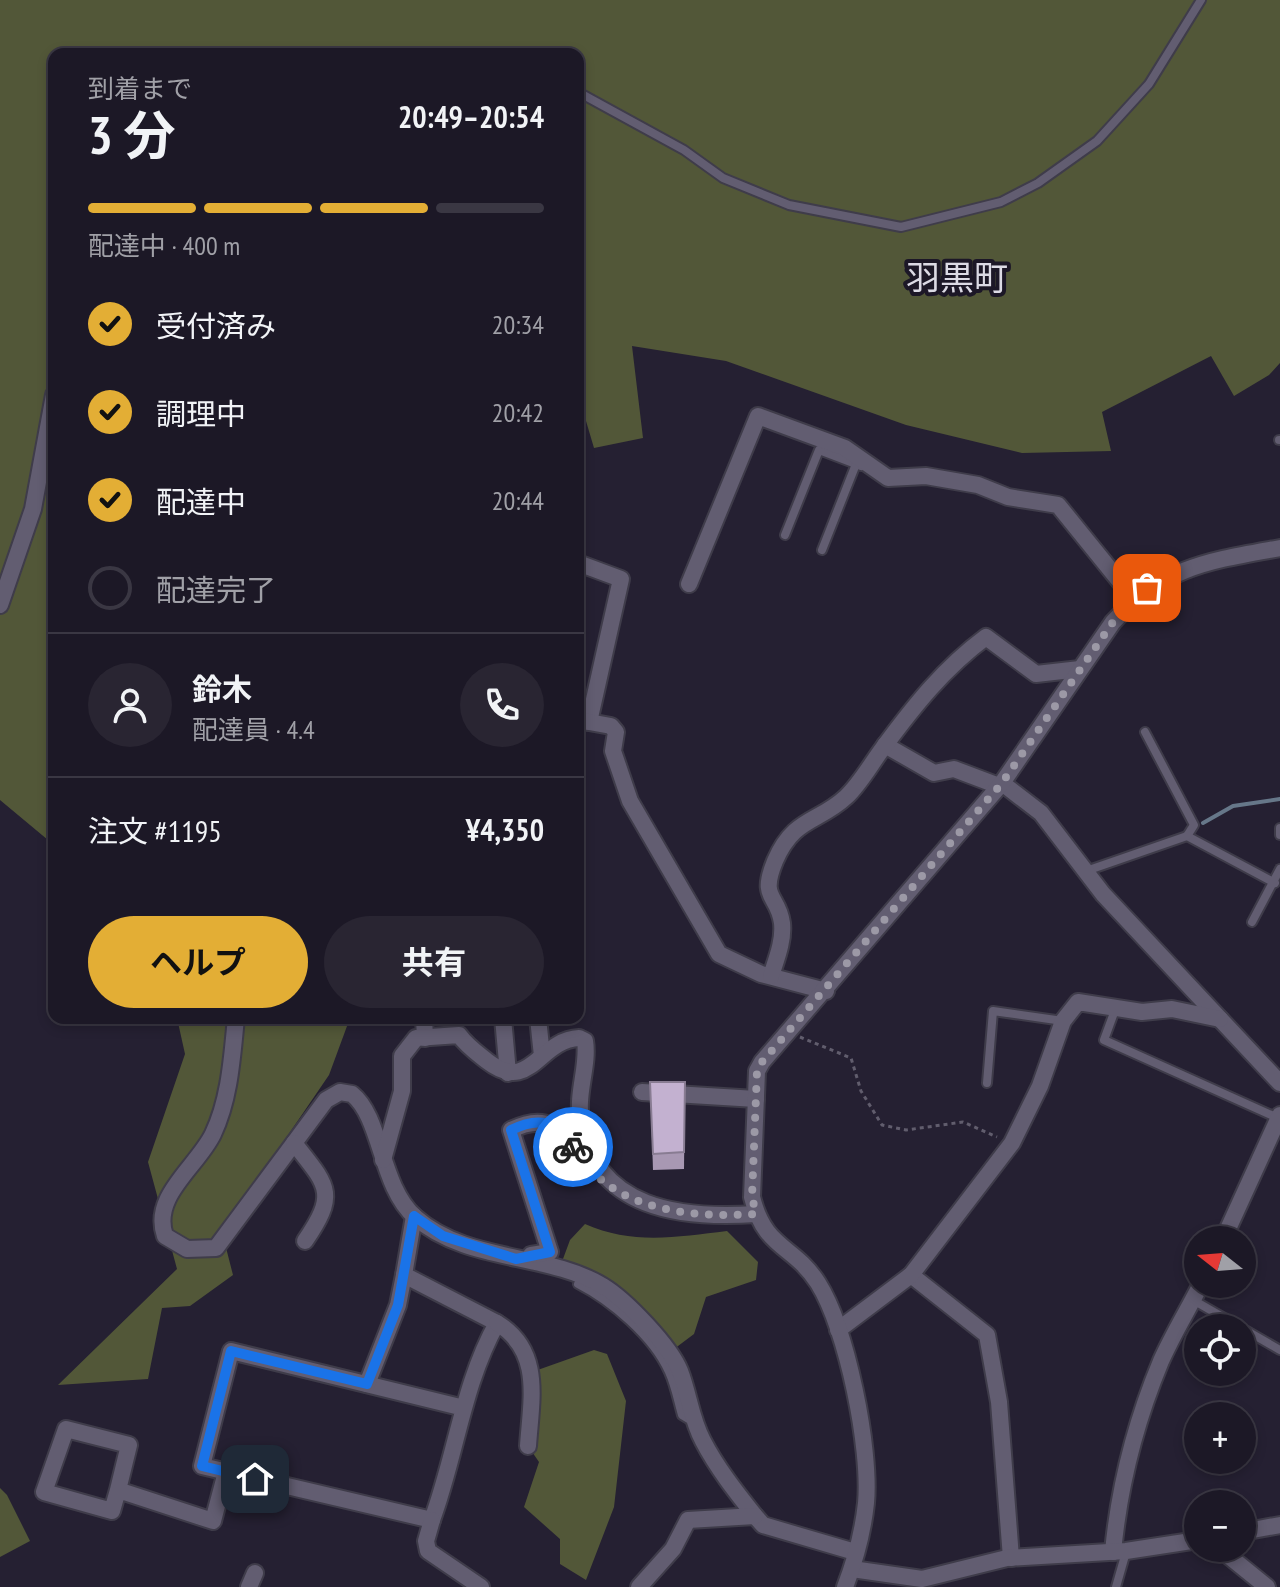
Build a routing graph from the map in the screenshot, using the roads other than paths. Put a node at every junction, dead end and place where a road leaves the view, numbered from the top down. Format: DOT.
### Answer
graph roads {
  1 [pos="1201,0"];
  2 [pos="584,95"];
  3 [pos="48,428"];
  4 [pos="856,464"];
  5 [pos="876,472"];
  6 [pos="785,535"];
  7 [pos="1280,548"];
  8 [pos="822,550"];
  9 [pos="584,565"];
  10 [pos="689,584"];
  11 [pos="1134,599"];
  12 [pos="0,605"];
  13 [pos="1080,669"];
  14 [pos="584,721"];
  15 [pos="1145,732"];
  16 [pos="885,745"];
  17 [pos="1001,784"];
  18 [pos="1280,828"];
  19 [pos="1280,835"];
  20 [pos="1187,836"];
  21 [pos="1280,869"];
  22 [pos="1086,871"];
  23 [pos="1275,883"];
  24 [pos="1252,922"];
  25 [pos="771,976"];
  26 [pos="826,991"];
  27 [pos="1115,1010"];
  28 [pos="1220,1019"];
  29 [pos="1063,1021"];
  30 [pos="235,1024"];
  31 [pos="424,1024"];
  32 [pos="504,1024"];
  33 [pos="539,1024"];
  34 [pos="425,1038"];
  35 [pos="542,1056"];
  36 [pos="508,1073"];
  37 [pos="987,1083"];
  38 [pos="1280,1083"];
  39 [pos="642,1092"];
  40 [pos="756,1099"];
  41 [pos="1279,1117"];
  42 [pos="294,1143"];
  43 [pos="383,1160"];
  44 [pos="621,1193"];
  45 [pos="756,1214"];
  46 [pos="414,1216"];
  47 [pos="1229,1226"];
  48 [pos="305,1241"];
  49 [pos="516,1259"];
  50 [pos="404,1275"];
  51 [pos="911,1275"];
  52 [pos="578,1284"];
  53 [pos="1193,1300"];
  54 [pos="497,1323"];
  55 [pos="838,1330"];
  56 [pos="1280,1350"];
  57 [pos="367,1384"];
  58 [pos="464,1408"];
  59 [pos="696,1424"];
  60 [pos="528,1446"];
  61 [pos="226,1472"];
  62 [pos="118,1490"];
  63 [pos="755,1516"];
  64 [pos="432,1520"];
  65 [pos="1280,1525"];
  66 [pos="1256,1529"];
  67 [pos="1184,1542"];
  68 [pos="1120,1552"];
  69 [pos="1011,1558"];
  70 [pos="854,1561"];
  71 [pos="1235,1562"];
  72 [pos="1262,1586"];
  73 [pos="481,1587"];
  74 [pos="639,1587"];
  75 [pos="845,1587"];
  76 [pos="1116,1587"];
  1 -- 2 [label="lane"];
  3 -- 12 [label="street"];
  4 -- 5 [label="lane"];
  4 -- 6 [label="lane"];
  4 -- 8 [label="lane"];
  5 -- 10 [label="street"];
  5 -- 11 [label="street"];
  7 -- 11 [label="street"];
  9 -- 14 [label="street"];
  11 -- 13 [label="street"];
  13 -- 16 [label="street"];
  13 -- 17 [label="street"];
  14 -- 25 [label="street"];
  15 -- 20 [label="lane"];
  16 -- 17 [label="street"];
  16 -- 25 [label="street"];
  17 -- 22 [label="street"];
  17 -- 26 [label="street"];
  18 -- 19 [label="lane"];
  20 -- 22 [label="lane"];
  20 -- 23 [label="lane"];
  21 -- 23 [label="lane"];
  22 -- 28 [label="street"];
  23 -- 24 [label="lane"];
  25 -- 26 [label="street"];
  26 -- 40 [label="street"];
  27 -- 28 [label="street"];
  27 -- 29 [label="street"];
  27 -- 41 [label="lane"];
  28 -- 38 [label="street"];
  29 -- 37 [label="lane"];
  29 -- 51 [label="street"];
  30 -- 42 [label="street"];
  31 -- 34 [label="street"];
  32 -- 36 [label="street"];
  33 -- 35 [label="street"];
  34 -- 36 [label="street"];
  34 -- 43 [label="street"];
  35 -- 36 [label="street"];
  35 -- 44 [label="street"];
  39 -- 40 [label="street"];
  40 -- 45 [label="street"];
  41 -- 47 [label="street"];
  42 -- 43 [label="street"];
  42 -- 48 [label="street"];
  43 -- 46 [label="street"];
  44 -- 45 [label="street"];
  44 -- 49 [label="street"];
  45 -- 55 [label="street"];
  46 -- 49 [label="street"];
  46 -- 50 [label="street"];
  49 -- 59 [label="street"];
  50 -- 54 [label="street"];
  50 -- 57 [label="street"];
  51 -- 55 [label="street"];
  51 -- 69 [label="street"];
  52 -- 59 [label="lane"];
  53 -- 56 [label="lane"];
  53 -- 68 [label="street"];
  54 -- 58 [label="street"];
  54 -- 60 [label="street"];
  55 -- 70 [label="street"];
  57 -- 58 [label="street"];
  57 -- 61 [label="street"];
  58 -- 64 [label="street"];
  59 -- 63 [label="street"];
  61 -- 62 [label="street"];
  61 -- 64 [label="street"];
  62 -- 62 [label="street"];
  63 -- 70 [label="street"];
  63 -- 74 [label="street"];
  64 -- 73 [label="street"];
  65 -- 66 [label="street"];
  67 -- 68 [label="street"];
  68 -- 69 [label="street"];
  68 -- 76 [label="lane"];
  69 -- 70 [label="street"];
  70 -- 75 [label="street"];
  71 -- 72 [label="street"];
}
